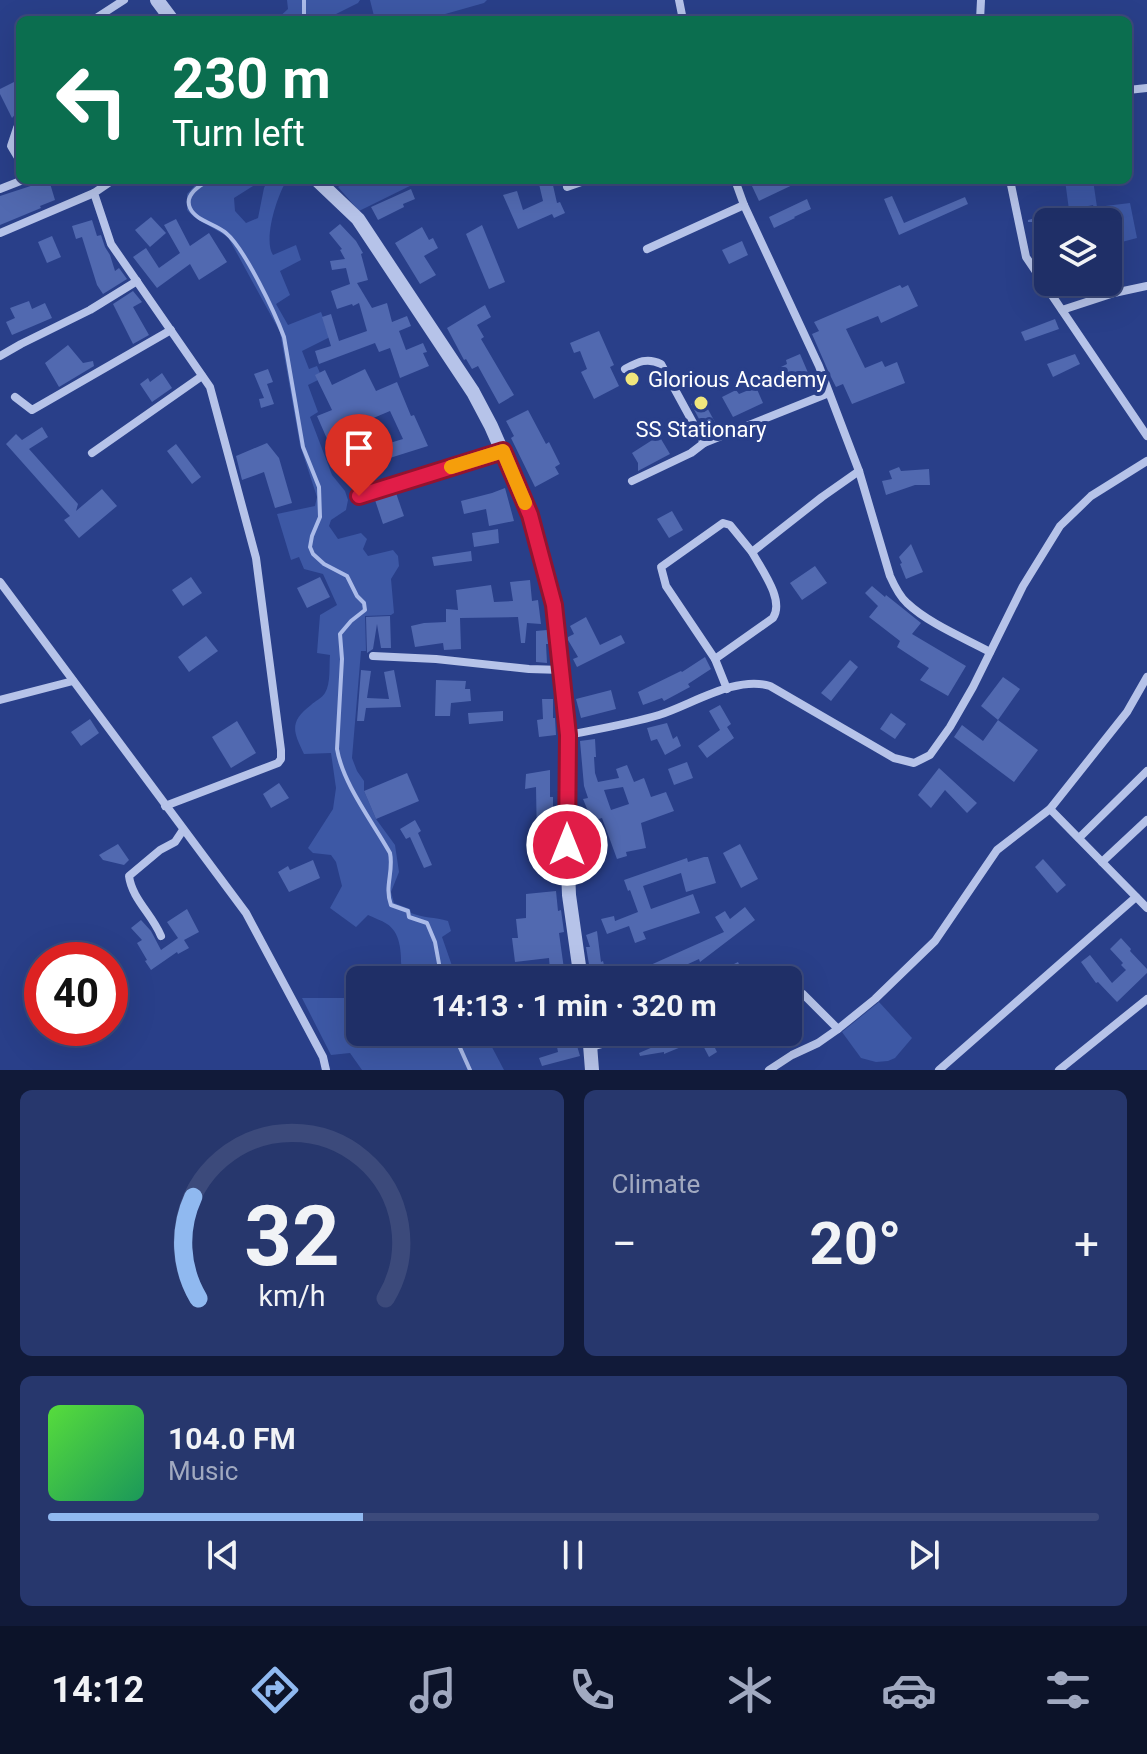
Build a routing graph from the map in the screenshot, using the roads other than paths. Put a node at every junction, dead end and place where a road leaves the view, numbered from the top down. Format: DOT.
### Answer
graph roads {
  1 [pos="124,0"];
  2 [pos="99,16"];
  3 [pos="16,131"];
  4 [pos="16,154"];
  5 [pos="107,184"];
  6 [pos="321,184"];
  7 [pos="576,184"];
  8 [pos="736,184"];
  9 [pos="1011,184"];
  10 [pos="567,187"];
  11 [pos="94,193"];
  12 [pos="744,205"];
  13 [pos="0,233"];
  14 [pos="647,249"];
  15 [pos="137,281"];
  16 [pos="1147,286"];
  17 [pos="1062,310"];
  18 [pos="171,330"];
  19 [pos="0,356"];
  20 [pos="625,369"];
  21 [pos="202,376"];
  22 [pos="829,393"];
  23 [pos="15,397"];
  24 [pos="1147,436"];
  25 [pos="704,443"];
  26 [pos="503,451"];
  27 [pos="92,453"];
  28 [pos="1147,461"];
  29 [pos="859,471"];
  30 [pos="632,481"];
  31 [pos="359,496"];
  32 [pos="752,552"];
  33 [pos="0,582"];
  34 [pos="990,652"];
  35 [pos="373,656"];
  36 [pos="715,659"];
  37 [pos="562,670"];
  38 [pos="1147,677"];
  39 [pos="73,681"];
  40 [pos="727,689"];
  41 [pos="0,700"];
  42 [pos="568,735"];
  43 [pos="1147,771"];
  44 [pos="165,806"];
  45 [pos="1050,809"];
  46 [pos="1147,820"];
  47 [pos="183,830"];
  48 [pos="1079,838"];
  49 [pos="1102,862"];
  50 [pos="1136,897"];
  51 [pos="1147,908"];
  52 [pos="161,936"];
  53 [pos="579,966"];
  54 [pos="802,993"];
  55 [pos="1147,999"];
  56 [pos="838,1029"];
  57 [pos="590,1046"];
  58 [pos="326,1070"];
  59 [pos="592,1070"];
  60 [pos="769,1070"];
  61 [pos="939,1070"];
  62 [pos="1059,1070"];
  1 -- 2 [label="street"];
  3 -- 4 [label="street"];
  5 -- 11 [label="street"];
  6 -- 26 [label="street"];
  7 -- 10 [label="street"];
  8 -- 12 [label="street"];
  9 -- 17 [label="street"];
  11 -- 13 [label="street"];
  11 -- 15 [label="street"];
  12 -- 14 [label="street"];
  12 -- 22 [label="street"];
  15 -- 18 [label="street"];
  15 -- 19 [label="street"];
  16 -- 17 [label="street"];
  17 -- 24 [label="street"];
  18 -- 21 [label="street"];
  18 -- 23 [label="street"];
  20 -- 25 [label="street"];
  21 -- 27 [label="street"];
  21 -- 44 [label="street"];
  22 -- 25 [label="street"];
  22 -- 29 [label="street"];
  25 -- 30 [label="street"];
  26 -- 31 [label="street"];
  26 -- 37 [label="street"];
  28 -- 34 [label="street"];
  29 -- 32 [label="street"];
  29 -- 34 [label="street"];
  32 -- 36 [label="street"];
  32 -- 36 [label="street"];
  33 -- 39 [label="street"];
  34 -- 40 [label="street"];
  35 -- 37 [label="street"];
  36 -- 40 [label="street"];
  37 -- 42 [label="street"];
  38 -- 45 [label="street"];
  39 -- 41 [label="street"];
  39 -- 44 [label="street"];
  40 -- 42 [label="street"];
  42 -- 53 [label="street"];
  43 -- 48 [label="street"];
  44 -- 47 [label="street"];
  45 -- 48 [label="street"];
  45 -- 56 [label="street"];
  46 -- 49 [label="street"];
  47 -- 52 [label="street"];
  47 -- 58 [label="street"];
  48 -- 49 [label="street"];
  49 -- 50 [label="street"];
  50 -- 51 [label="street"];
  50 -- 61 [label="street"];
  54 -- 56 [label="street"];
  55 -- 62 [label="street"];
  56 -- 60 [label="street"];
  57 -- 59 [label="street"];
}
